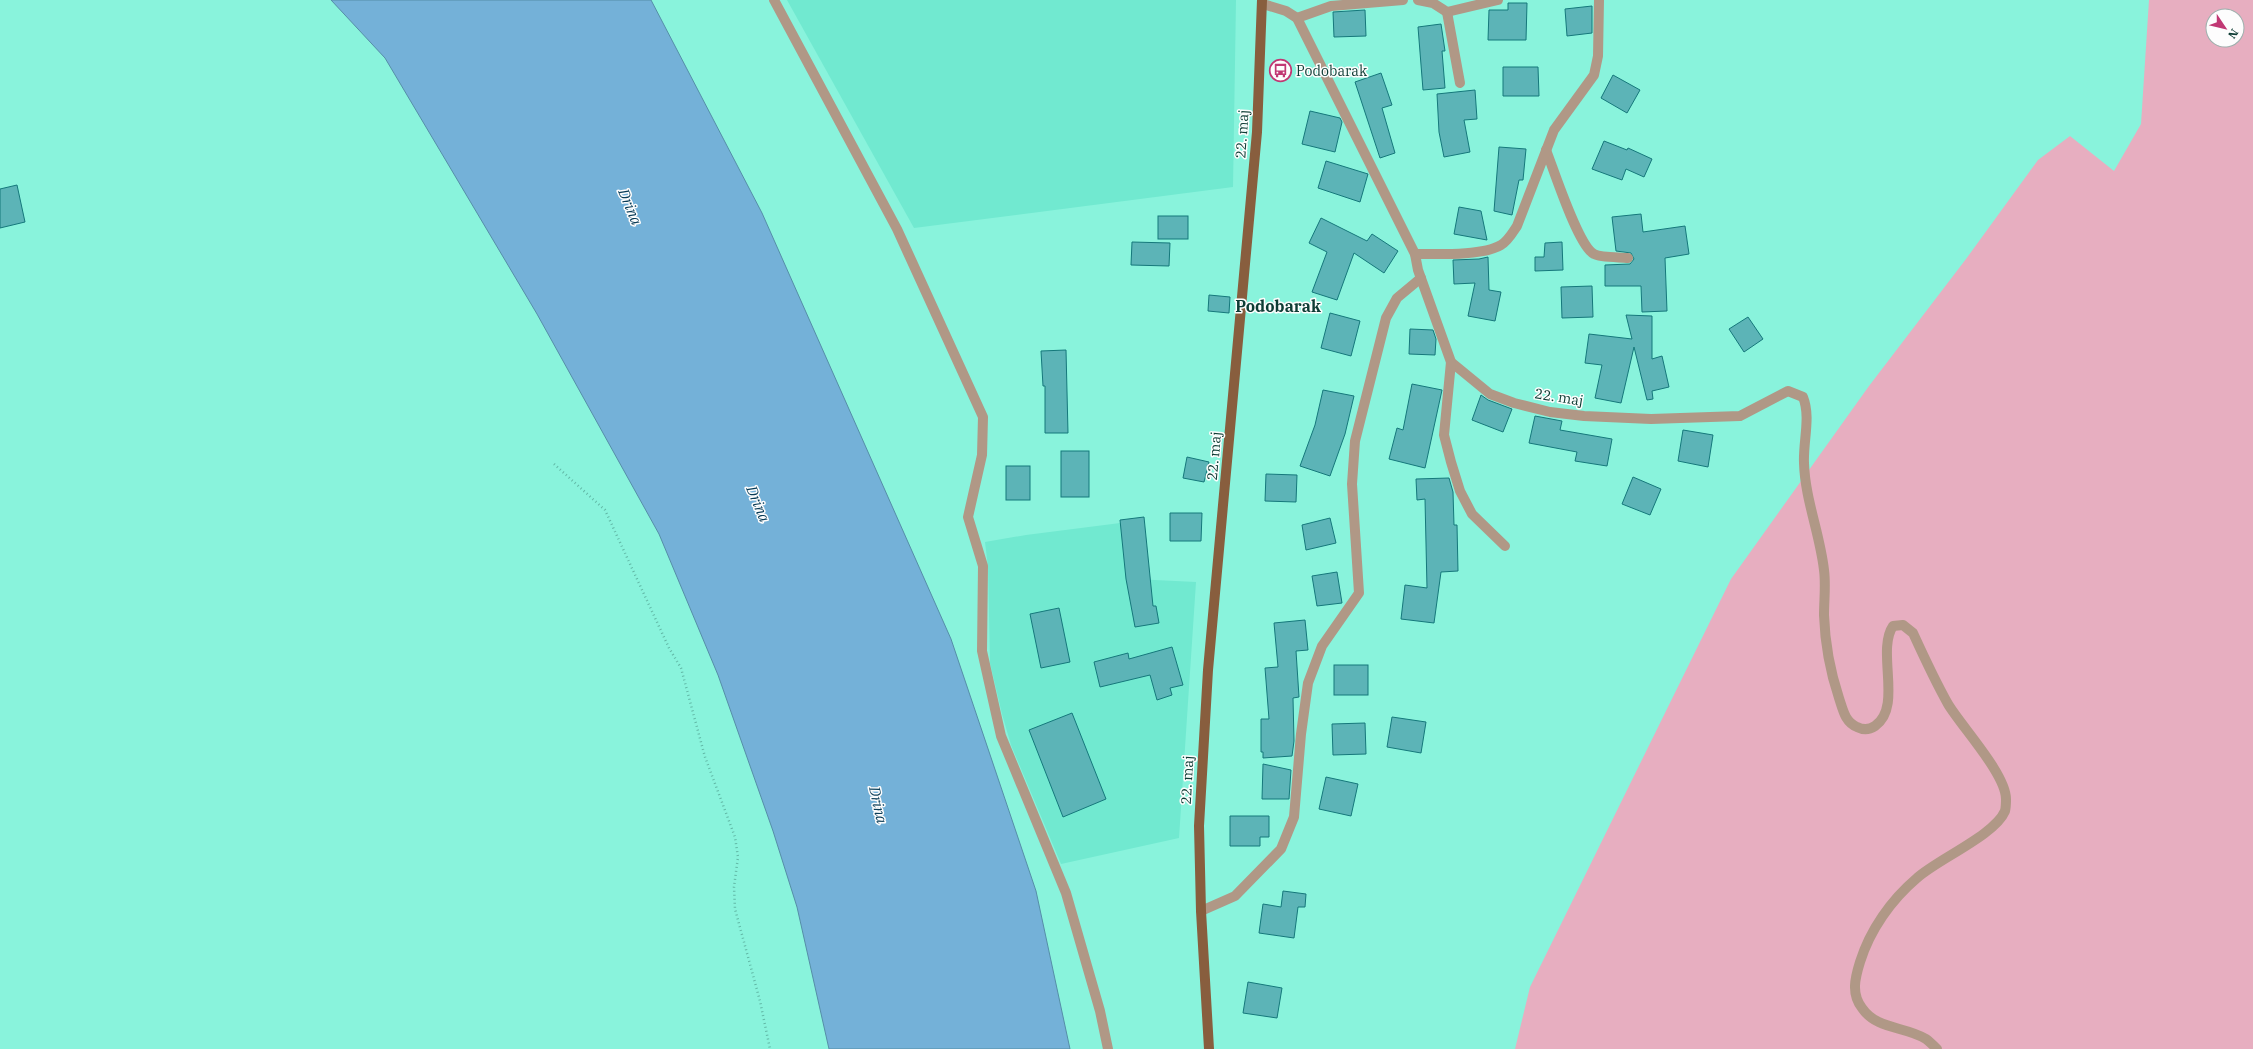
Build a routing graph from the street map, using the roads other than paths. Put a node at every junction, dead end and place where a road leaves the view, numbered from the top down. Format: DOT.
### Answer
graph roads {
  1 [pos="774,0"];
  2 [pos="1403,0"];
  3 [pos="1418,0"];
  4 [pos="1498,0"];
  5 [pos="1598,0"];
  6 [pos="1263,2"];
  7 [pos="1447,12"];
  8 [pos="1297,18"];
  9 [pos="1460,83"];
  10 [pos="1546,150"];
  11 [pos="1415,254"];
  12 [pos="1628,258"];
  13 [pos="1421,278"];
  14 [pos="1451,362"];
  15 [pos="1505,546"];
  16 [pos="1201,911"];
  17 [pos="1108,1049"];
  18 [pos="1209,1049"];
  19 [pos="1938,1049"];
  1 -- 17 [label="street"];
  2 -- 8 [label="street"];
  3 -- 7 [label="street"];
  4 -- 7 [label="street"];
  5 -- 10 [label="street"];
  6 -- 8 [label="street, 22. maj"];
  6 -- 16 [label="main road, 22. maj"];
  7 -- 9 [label="street"];
  8 -- 11 [label="street"];
  10 -- 11 [label="street"];
  10 -- 12 [label="street"];
  11 -- 13 [label="street"];
  13 -- 14 [label="street"];
  13 -- 16 [label="street"];
  14 -- 15 [label="street"];
  14 -- 19 [label="street, 22. maj"];
  16 -- 18 [label="main road, 22. maj"];
}
